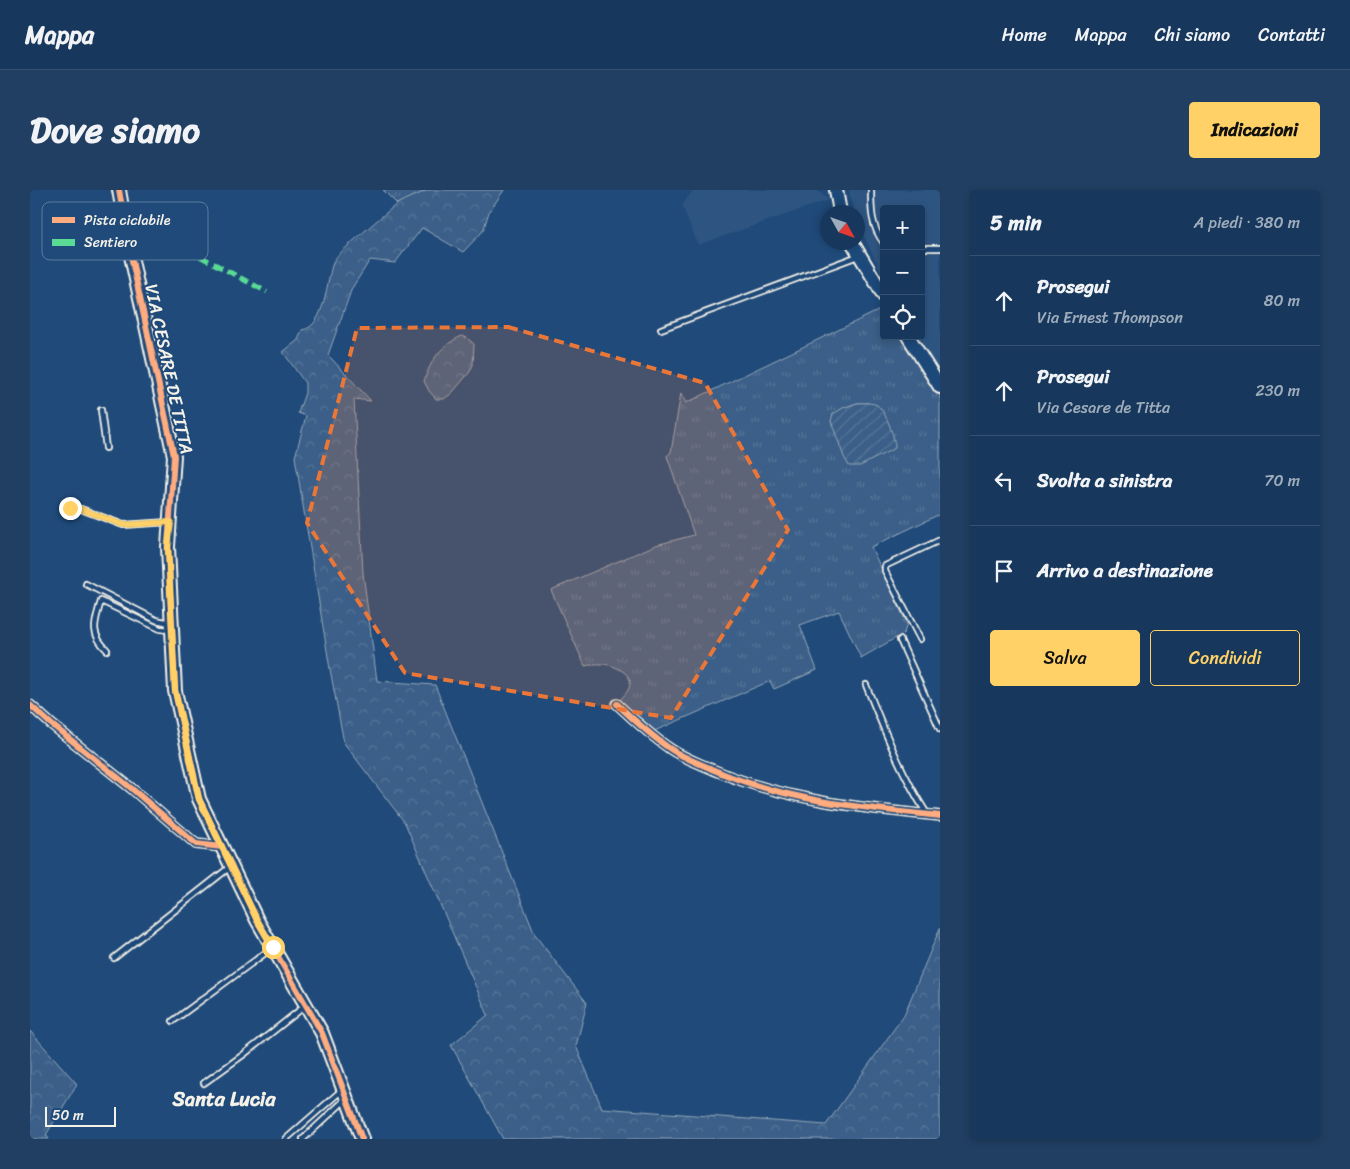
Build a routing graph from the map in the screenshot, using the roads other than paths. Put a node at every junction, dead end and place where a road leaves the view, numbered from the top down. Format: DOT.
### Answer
graph roads {
  1 [pos="836,190"];
  2 [pos="871,190"];
  3 [pos="839,205"];
  4 [pos="880,237"];
  5 [pos="925,248"];
  6 [pos="940,248"];
  7 [pos="856,250"];
  8 [pos="859,256"];
  9 [pos="132,260"];
  10 [pos="883,295"];
  11 [pos="661,329"];
  12 [pos="911,340"];
  13 [pos="940,387"];
  14 [pos="101,410"];
  15 [pos="106,448"];
  16 [pos="70,508"];
  17 [pos="171,522"];
  18 [pos="940,540"];
  19 [pos="86,584"];
  20 [pos="172,627"];
  21 [pos="920,639"];
  22 [pos="900,640"];
  23 [pos="107,650"];
  24 [pos="866,686"];
  25 [pos="617,704"];
  26 [pos="30,705"];
  27 [pos="940,729"];
  28 [pos="927,815"];
  29 [pos="940,816"];
  30 [pos="222,847"];
  31 [pos="231,866"];
  32 [pos="273,947"];
  33 [pos="114,958"];
  34 [pos="306,1006"];
  35 [pos="173,1021"];
  36 [pos="204,1083"];
  37 [pos="345,1094"];
  38 [pos="286,1139"];
  39 [pos="303,1139"];
  40 [pos="362,1139"];
  1 -- 3 [label="street"];
  2 -- 4 [label="lane"];
  5 -- 6 [label="lane"];
  7 -- 8 [label="street"];
  8 -- 10 [label="street"];
  8 -- 11 [label="lane"];
  9 -- 17 [label="street, VIA CESARE DE TITTA"];
  12 -- 13 [label="street"];
  14 -- 15 [label="lane"];
  16 -- 17 [label="lane"];
  17 -- 20 [label="street, VIA CESARE DE TITTA"];
  18 -- 21 [label="lane"];
  19 -- 20 [label="lane"];
  20 -- 23 [label="lane"];
  20 -- 30 [label="street, VIA CESARE DE TITTA"];
  22 -- 27 [label="lane"];
  24 -- 28 [label="lane"];
  25 -- 28 [label="street"];
  26 -- 30 [label="street"];
  28 -- 29 [label="street"];
  30 -- 31 [label="street, VIA CESARE DE TITTA"];
  31 -- 32 [label="street, VIA CESARE DE TITTA"];
  31 -- 33 [label="lane"];
  32 -- 34 [label="street, VIA CESARE DE TITTA"];
  32 -- 35 [label="lane"];
  34 -- 36 [label="lane"];
  34 -- 37 [label="street, VIA CESARE DE TITTA"];
  37 -- 38 [label="lane"];
  37 -- 39 [label="lane"];
  37 -- 40 [label="street, VIA CESARE DE TITTA"];
}
